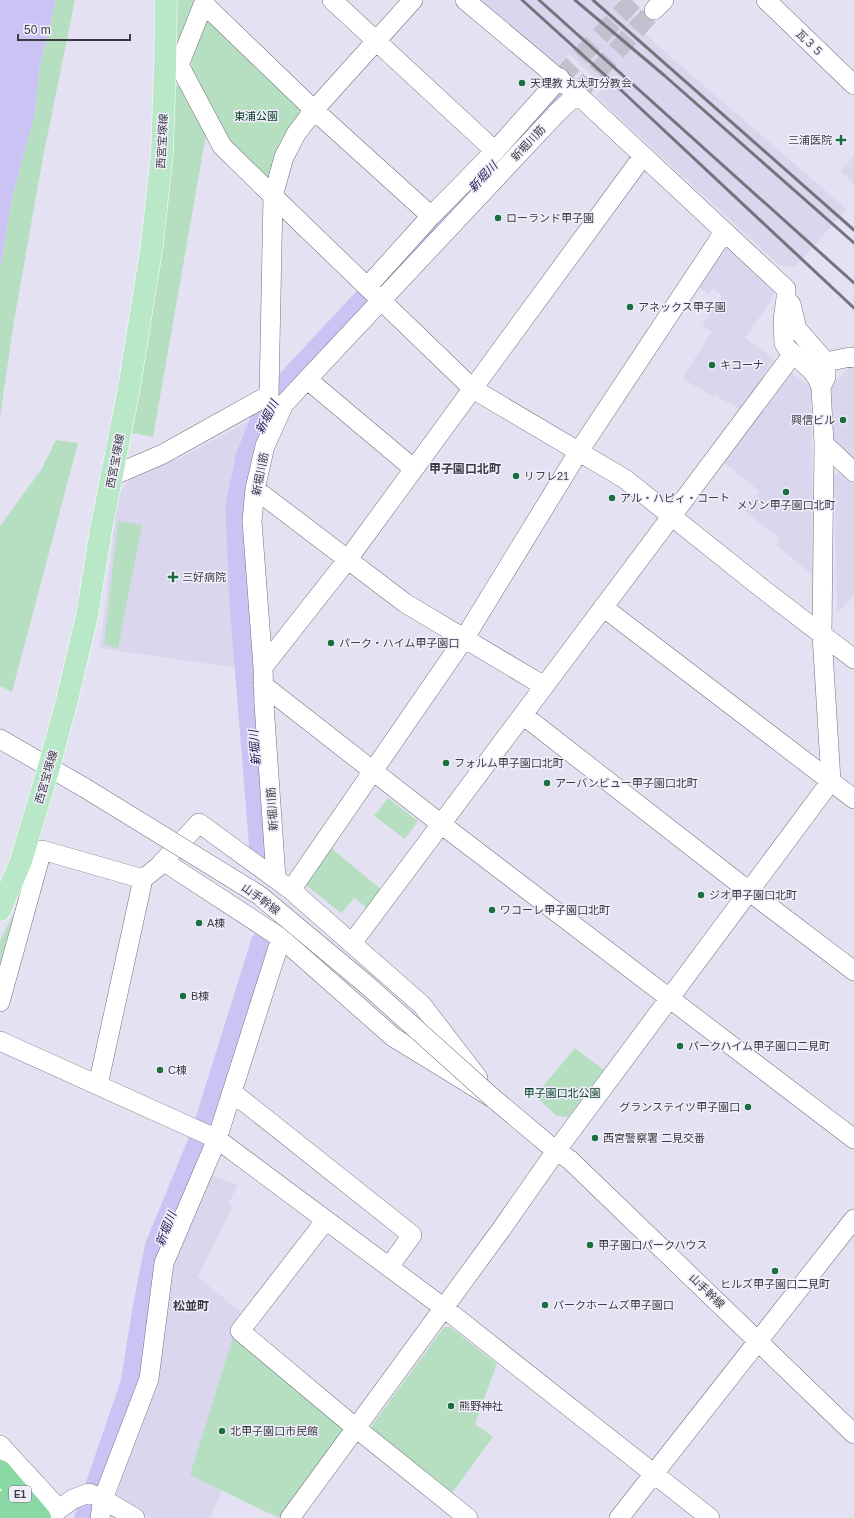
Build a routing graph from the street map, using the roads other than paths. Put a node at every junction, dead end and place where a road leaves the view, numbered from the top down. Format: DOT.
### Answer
graph roads {
  1 [pos="166,0"];
  2 [pos="332,0"];
  3 [pos="413,0"];
  4 [pos="465,0"];
  5 [pos="766,0"];
  6 [pos="205,2"];
  7 [pos="376,41"];
  8 [pos="172,66"];
  9 [pos="560,78"];
  10 [pos="854,85"];
  11 [pos="577,94"];
  12 [pos="314,110"];
  13 [pos="495,151"];
  14 [pos="643,156"];
  15 [pos="273,196"];
  16 [pos="431,216"];
  17 [pos="724,232"];
  18 [pos="374,293"];
  19 [pos="786,298"];
  20 [pos="793,354"];
  21 [pos="854,358"];
  22 [pos="825,375"];
  23 [pos="308,380"];
  24 [pos="473,389"];
  25 [pos="277,399"];
  26 [pos="824,444"];
  27 [pos="579,451"];
  28 [pos="414,469"];
  29 [pos="854,472"];
  30 [pos="112,476"];
  31 [pos="255,489"];
  32 [pos="671,517"];
  33 [pos="348,558"];
  34 [pos="603,607"];
  35 [pos="822,635"];
  36 [pos="464,639"];
  37 [pos="854,659"];
  38 [pos="263,676"];
  39 [pos="544,686"];
  40 [pos="523,715"];
  41 [pos="0,739"];
  42 [pos="40,762"];
  43 [pos="374,771"];
  44 [pos="831,781"];
  45 [pos="854,799"];
  46 [pos="441,824"];
  47 [pos="163,860"];
  48 [pos="276,878"];
  49 [pos="142,879"];
  50 [pos="291,890"];
  51 [pos="750,892"];
  52 [pos="0,910"];
  53 [pos="281,938"];
  54 [pos="352,943"];
  55 [pos="854,971"];
  56 [pos="670,998"];
  57 [pos="0,1002"];
  58 [pos="0,1041"];
  59 [pos="98,1085"];
  60 [pos="232,1092"];
  61 [pos="494,1099"];
  62 [pos="208,1135"];
  63 [pos="854,1139"];
  64 [pos="556,1151"];
  65 [pos="854,1218"];
  66 [pos="326,1220"];
  67 [pos="389,1267"];
  68 [pos="444,1308"];
  69 [pos="758,1340"];
  70 [pos="356,1428"];
  71 [pos="854,1434"];
  72 [pos="0,1445"];
  73 [pos="0,1472"];
  74 [pos="654,1473"];
  75 [pos="97,1496"];
  76 [pos="0,1502"];
  77 [pos="49,1515"];
  78 [pos="14,1518"];
  79 [pos="100,1518"];
  80 [pos="135,1518"];
  81 [pos="290,1518"];
  82 [pos="468,1518"];
  83 [pos="619,1518"];
  84 [pos="710,1518"];
  1 -- 8 [label="main road, 西宮宝塚線"];
  2 -- 7 [label="street"];
  3 -- 7 [label="street"];
  4 -- 9 [label="street"];
  5 -- 10 [label="street, 瓦３５"];
  6 -- 8 [label="street"];
  6 -- 12 [label="street"];
  7 -- 12 [label="street"];
  7 -- 13 [label="street"];
  8 -- 15 [label="street"];
  8 -- 30 [label="main road, 西宮宝塚線"];
  9 -- 11 [label="street"];
  9 -- 13 [label="street"];
  11 -- 14 [label="street"];
  11 -- 18 [label="street, 新堀川筋"];
  12 -- 15 [label="street"];
  12 -- 16 [label="street"];
  13 -- 16 [label="street"];
  14 -- 17 [label="street"];
  14 -- 24 [label="street"];
  15 -- 18 [label="street"];
  15 -- 25 [label="street"];
  16 -- 18 [label="street"];
  17 -- 19 [label="street"];
  17 -- 27 [label="street"];
  18 -- 23 [label="street, 新堀川筋"];
  18 -- 24 [label="street"];
  19 -- 20 [label="street"];
  19 -- 22 [label="street"];
  20 -- 22 [label="street"];
  20 -- 32 [label="street"];
  21 -- 22 [label="street"];
  22 -- 26 [label="street"];
  23 -- 25 [label="street, 新堀川筋"];
  23 -- 28 [label="street"];
  24 -- 27 [label="street"];
  24 -- 28 [label="street"];
  25 -- 30 [label="street"];
  25 -- 31 [label="street, 新堀川筋"];
  26 -- 29 [label="street"];
  26 -- 35 [label="street"];
  27 -- 32 [label="street"];
  27 -- 36 [label="street"];
  28 -- 33 [label="street"];
  30 -- 42 [label="main road, 西宮宝塚線"];
  31 -- 33 [label="street"];
  31 -- 38 [label="street, 新堀川筋"];
  32 -- 34 [label="street"];
  32 -- 35 [label="street"];
  33 -- 36 [label="street"];
  33 -- 38 [label="street"];
  34 -- 39 [label="street"];
  34 -- 44 [label="street"];
  35 -- 37 [label="street"];
  35 -- 44 [label="street"];
  36 -- 39 [label="street"];
  36 -- 43 [label="street"];
  38 -- 43 [label="street"];
  38 -- 48 [label="street, 新堀川筋"];
  39 -- 40 [label="street"];
  40 -- 46 [label="street"];
  40 -- 51 [label="street"];
  41 -- 42 [label="street, 山手幹線"];
  42 -- 52 [label="main road, 西宮宝塚線"];
  42 -- 61 [label="street, 山手幹線, bridge"];
  43 -- 46 [label="street"];
  43 -- 50 [label="street"];
  44 -- 45 [label="street"];
  44 -- 51 [label="street"];
  46 -- 54 [label="street"];
  46 -- 56 [label="street"];
  47 -- 48 [label="street"];
  47 -- 49 [label="street"];
  47 -- 53 [label="street"];
  48 -- 50 [label="street"];
  49 -- 57 [label="street"];
  49 -- 59 [label="street"];
  50 -- 54 [label="street"];
  51 -- 55 [label="street"];
  51 -- 56 [label="street"];
  53 -- 60 [label="street"];
  53 -- 61 [label="street"];
  54 -- 61 [label="street"];
  56 -- 63 [label="street"];
  56 -- 64 [label="street"];
  58 -- 59 [label="street"];
  59 -- 62 [label="street"];
  60 -- 62 [label="street"];
  60 -- 67 [label="street"];
  61 -- 64 [label="street, 山手幹線"];
  62 -- 66 [label="street"];
  62 -- 75 [label="street"];
  64 -- 68 [label="street"];
  64 -- 69 [label="street, 山手幹線"];
  65 -- 69 [label="street"];
  66 -- 67 [label="street"];
  66 -- 70 [label="street"];
  67 -- 68 [label="street"];
  68 -- 70 [label="street"];
  68 -- 74 [label="street"];
  69 -- 71 [label="street, 山手幹線"];
  69 -- 74 [label="street"];
  70 -- 81 [label="street"];
  70 -- 82 [label="street"];
  72 -- 77 [label="street"];
  73 -- 77 [label="highway, E1"];
  74 -- 83 [label="street"];
  74 -- 84 [label="street"];
  75 -- 77 [label="street"];
  75 -- 79 [label="street"];
  75 -- 80 [label="street"];
  76 -- 78 [label="highway, E1"];
}
